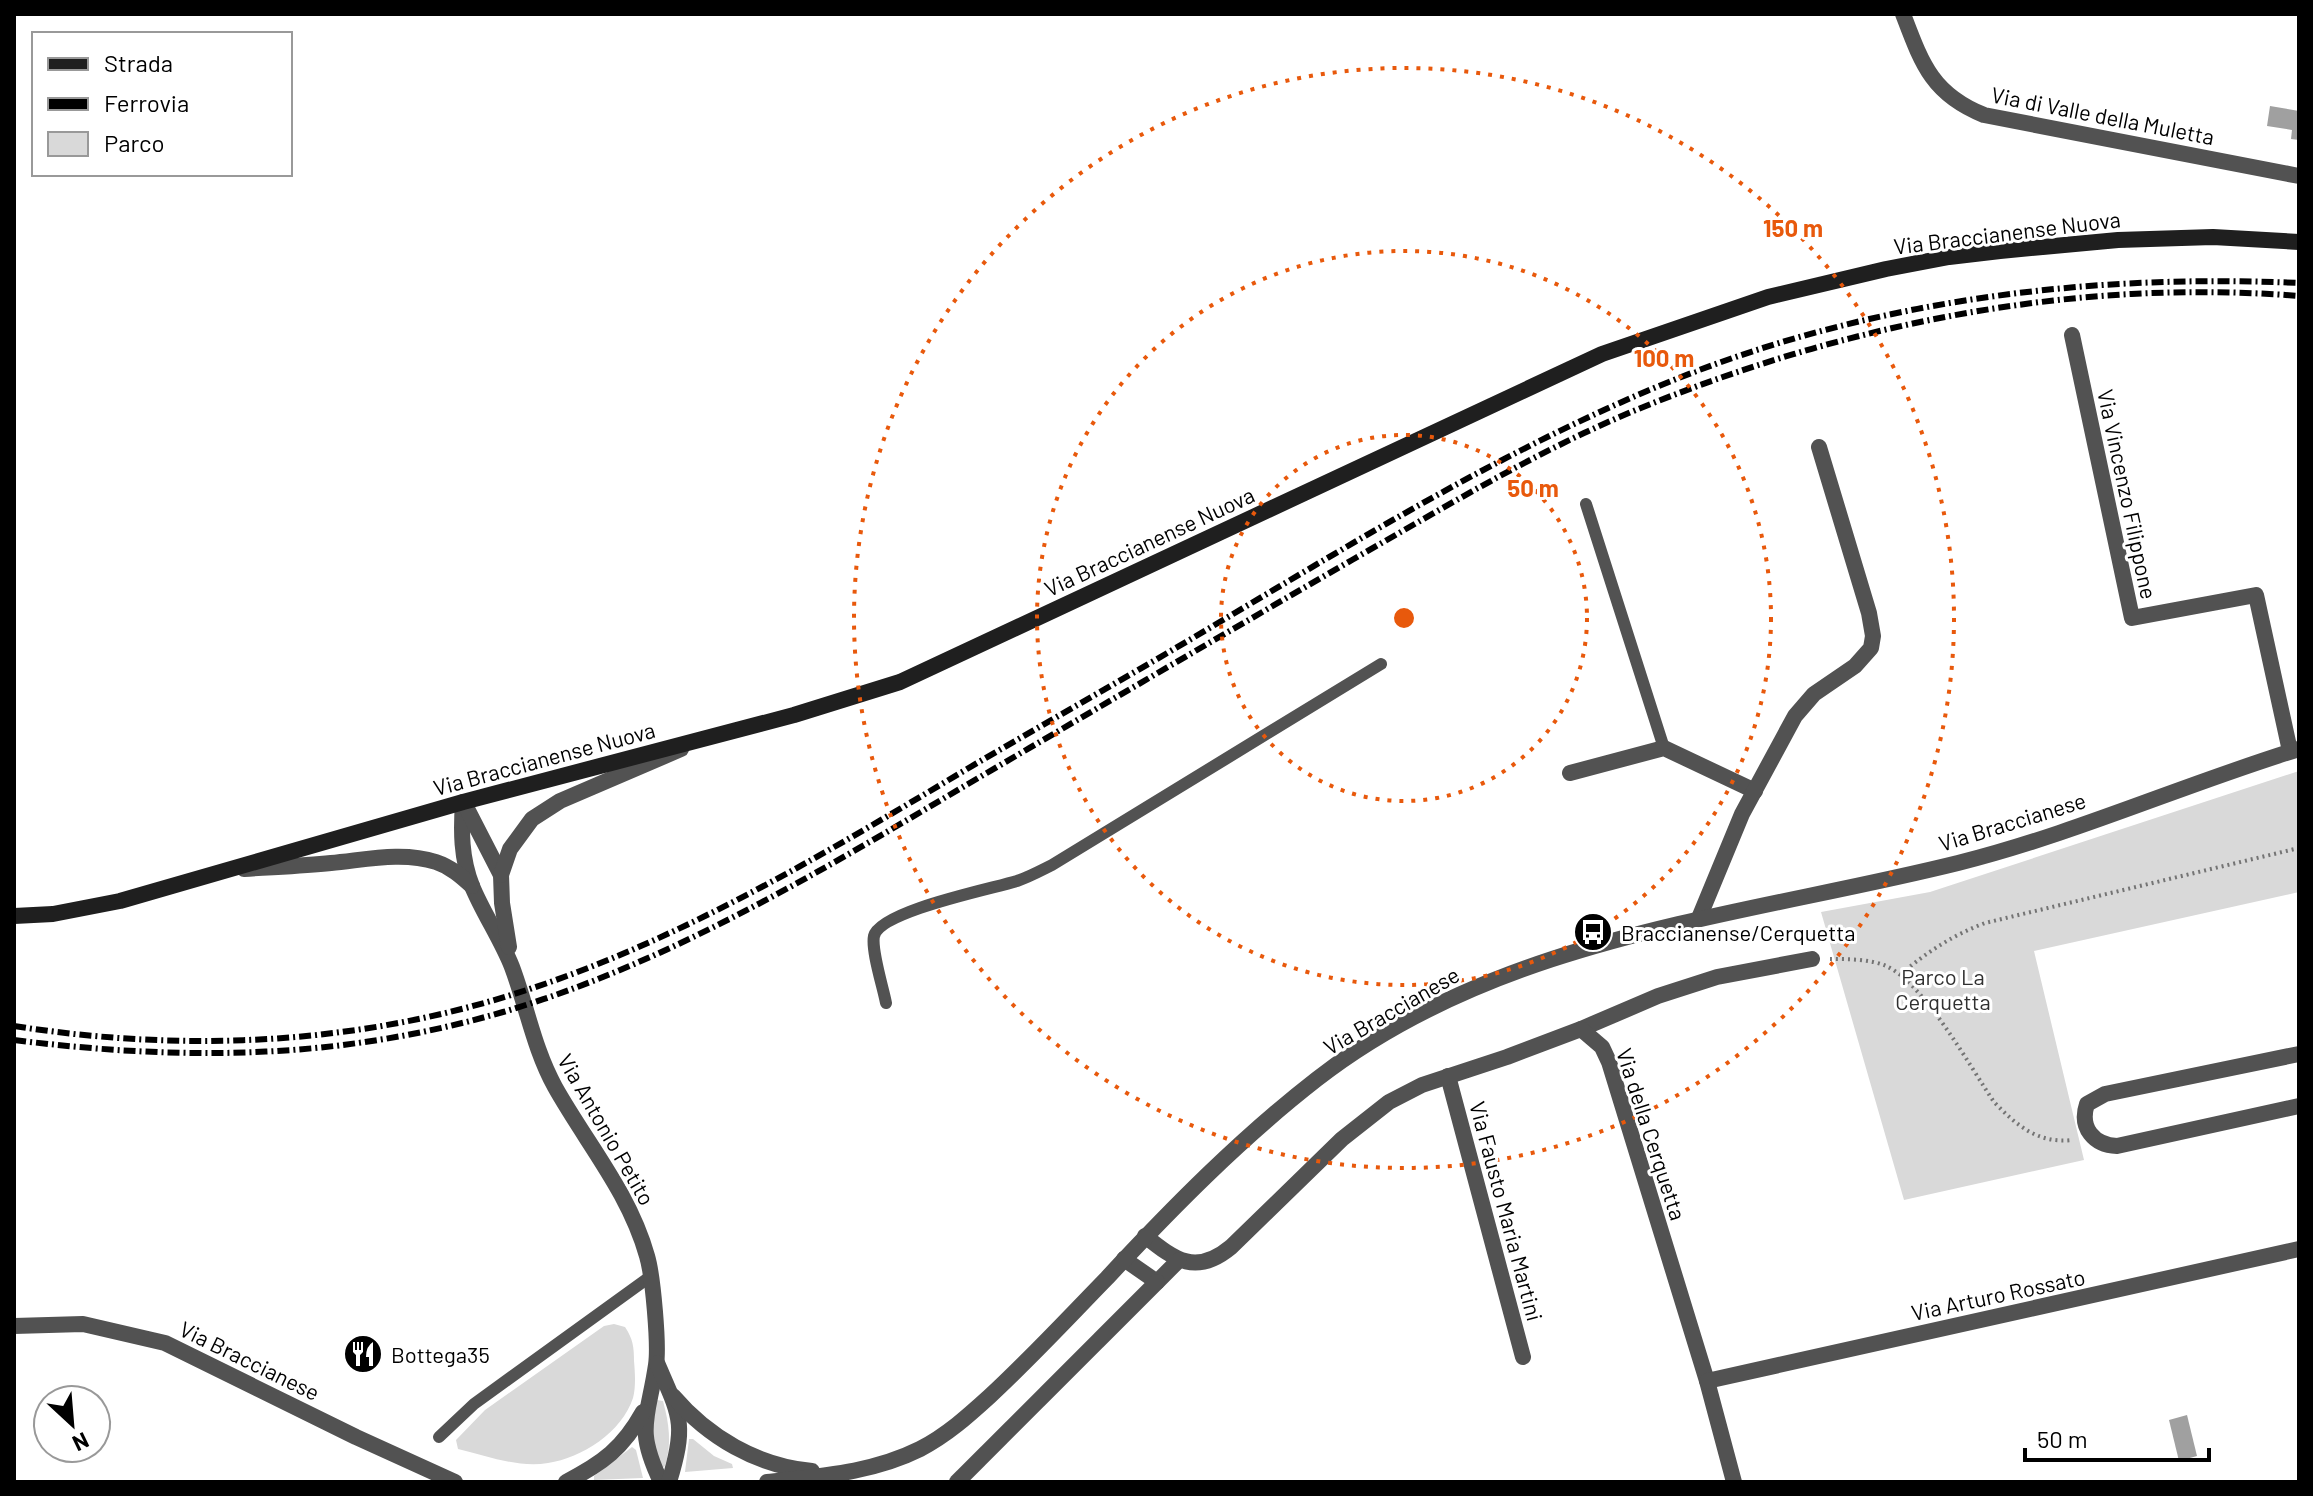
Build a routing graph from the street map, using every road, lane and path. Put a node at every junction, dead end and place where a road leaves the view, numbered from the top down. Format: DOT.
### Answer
graph roads {
  1 [pos="1903,14"];
  2 [pos="2299,176"];
  3 [pos="2299,242"];
  4 [pos="2072,335"];
  5 [pos="1819,447"];
  6 [pos="1586,504"];
  7 [pos="1381,664"];
  8 [pos="716,735"];
  9 [pos="1664,748"];
  10 [pos="2295,750"];
  11 [pos="1570,773"];
  12 [pos="1755,791"];
  13 [pos="463,802"];
  14 [pos="2299,848"];
  15 [pos="218,870"];
  16 [pos="501,875"];
  17 [pos="473,887"];
  18 [pos="14,916"];
  19 [pos="1699,918"];
  20 [pos="1812,959"];
  21 [pos="512,967"];
  22 [pos="1901,974"];
  23 [pos="886,1003"];
  24 [pos="1581,1029"];
  25 [pos="2299,1054"];
  26 [pos="1448,1076"];
  27 [pos="2299,1106"];
  28 [pos="2090,1135"];
  29 [pos="1145,1236"];
  30 [pos="2299,1249"];
  31 [pos="1124,1259"];
  32 [pos="1179,1260"];
  33 [pos="651,1276"];
  34 [pos="1157,1282"];
  35 [pos="14,1326"];
  36 [pos="1523,1357"];
  37 [pos="657,1363"];
  38 [pos="1707,1381"];
  39 [pos="673,1396"];
  40 [pos="646,1407"];
  41 [pos="439,1437"];
  42 [pos="841,1474"];
  43 [pos="455,1482"];
  44 [pos="566,1482"];
  45 [pos="661,1482"];
  46 [pos="669,1482"];
  47 [pos="767,1482"];
  48 [pos="957,1482"];
  49 [pos="1734,1482"];
  1 -- 2 [label="street, Via di Valle della Muletta"];
  3 -- 8 [label="main road, Via Braccianense Nuova"];
  4 -- 10 [label="street, Via Vincenzo Filippone"];
  5 -- 12 [label="street"];
  6 -- 9 [label="lane"];
  7 -- 23 [label="lane"];
  8 -- 13 [label="main road, Via Braccianense Nuova"];
  8 -- 16 [label="street"];
  9 -- 11 [label="street"];
  9 -- 12 [label="street"];
  10 -- 19 [label="street, Via Braccianese"];
  12 -- 19 [label="street"];
  13 -- 15 [label="main road, Via Braccianense Nuova"];
  13 -- 16 [label="street, Via Antonio Petito"];
  13 -- 17 [label="street, Via Antonio Petito"];
  14 -- 22 [label="path"];
  15 -- 17 [label="street"];
  15 -- 18 [label="main road, Via Braccianense Nuova"];
  16 -- 21 [label="street, Via Antonio Petito"];
  17 -- 21 [label="street, Via Antonio Petito"];
  19 -- 29 [label="street, Via Braccianese"];
  20 -- 22 [label="path"];
  20 -- 24 [label="street"];
  21 -- 33 [label="street, Via Antonio Petito"];
  22 -- 28 [label="path"];
  24 -- 26 [label="street"];
  24 -- 38 [label="street, Via della Cerquetta"];
  25 -- 28 [label="street"];
  26 -- 32 [label="street"];
  26 -- 36 [label="street, Via Fausto Maria Martini"];
  27 -- 28 [label="street"];
  29 -- 31 [label="street, Via Braccianese"];
  29 -- 32 [label="street"];
  30 -- 38 [label="street, Via Arturo Rossato"];
  31 -- 34 [label="street"];
  31 -- 42 [label="street, Via Braccianese"];
  32 -- 34 [label="street"];
  33 -- 37 [label="street, Via Antonio Petito"];
  33 -- 41 [label="lane"];
  34 -- 48 [label="street"];
  35 -- 43 [label="street, Via Braccianese"];
  37 -- 39 [label="street, Via Antonio Petito"];
  37 -- 40 [label="street, Via Antonio Petito"];
  38 -- 49 [label="street, Via della Cerquetta"];
  39 -- 42 [label="street"];
  39 -- 46 [label="street, Via Antonio Petito"];
  40 -- 44 [label="street"];
  40 -- 45 [label="street, Via Antonio Petito"];
  42 -- 47 [label="street, Via Braccianese"];
}
